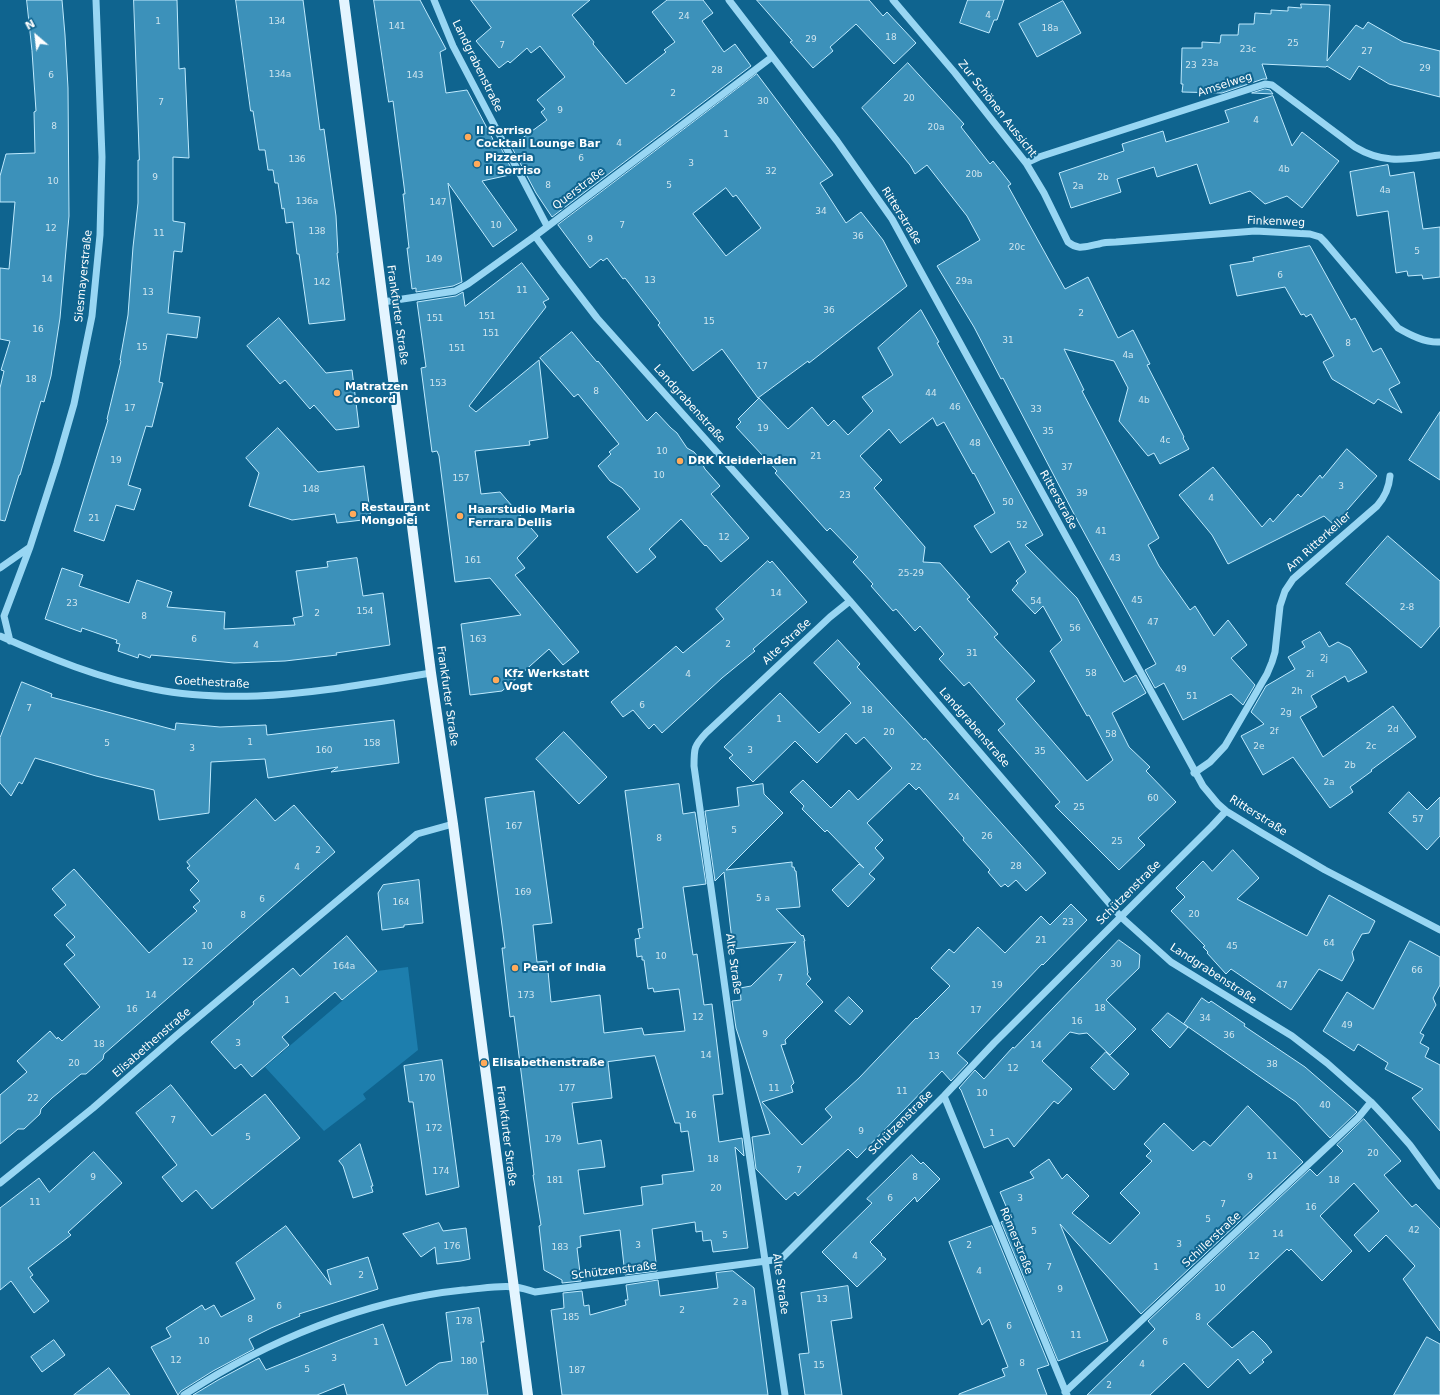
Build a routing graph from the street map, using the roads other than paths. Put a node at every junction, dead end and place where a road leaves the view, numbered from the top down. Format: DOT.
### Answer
graph roads {
  1 [pos="96,0"];
  2 [pos="344,0"];
  3 [pos="434,0"];
  4 [pos="729,0"];
  5 [pos="893,0"];
  6 [pos="772,57"];
  7 [pos="1440,155"];
  8 [pos="1026,163"];
  9 [pos="547,226"];
  10 [pos="535,236"];
  11 [pos="1068,242"];
  12 [pos="383,302"];
  13 [pos="1440,342"];
  14 [pos="1390,476"];
  15 [pos="30,547"];
  16 [pos="0,568"];
  17 [pos="850,601"];
  18 [pos="0,636"];
  19 [pos="10,641"];
  20 [pos="432,672"];
  21 [pos="1194,773"];
  22 [pos="1226,810"];
  23 [pos="453,824"];
  24 [pos="1121,917"];
  25 [pos="1440,930"];
  26 [pos="944,1096"];
  27 [pos="1371,1102"];
  28 [pos="0,1183"];
  29 [pos="1440,1186"];
  30 [pos="766,1262"];
  31 [pos="514,1287"];
  32 [pos="1066,1393"];
  33 [pos="184,1395"];
  34 [pos="528,1395"];
  35 [pos="785,1395"];
  1 -- 15 [label="street, Siesmayerstraße"];
  2 -- 12 [label="main road, Frankfurter Straße"];
  3 -- 9 [label="street, Landgrabenstraße"];
  4 -- 6 [label="street, Ritterstraße"];
  5 -- 8 [label="street, Zur Schönen Aussicht"];
  6 -- 9 [label="street, Querstraße"];
  6 -- 21 [label="street, Ritterstraße"];
  7 -- 8 [label="street, Amselweg"];
  8 -- 11 [label="street, Zur Schönen Aussicht"];
  9 -- 10 [label="street, Querstraße"];
  10 -- 12 [label="street, Querstraße"];
  10 -- 17 [label="street, Landgrabenstraße"];
  11 -- 13 [label="street, Finkenweg"];
  12 -- 20 [label="main road, Frankfurter Straße"];
  14 -- 21 [label="street, Am Ritterkeller"];
  15 -- 16 [label="street"];
  15 -- 19 [label="street, Siesmayerstraße"];
  17 -- 24 [label="street, Landgrabenstraße"];
  17 -- 30 [label="street, Alte Straße"];
  18 -- 19 [label="street, Goethestraße"];
  19 -- 20 [label="street, Goethestraße"];
  20 -- 23 [label="main road, Frankfurter Straße"];
  21 -- 22 [label="street, Ritterstraße"];
  22 -- 24 [label="street, Schützenstraße"];
  22 -- 25 [label="street, Ritterstraße"];
  23 -- 28 [label="street, Elisabethenstraße"];
  23 -- 31 [label="main road, Frankfurter Straße"];
  24 -- 26 [label="street, Schützenstraße"];
  24 -- 27 [label="street, Landgrabenstraße"];
  26 -- 30 [label="street, Schützenstraße"];
  26 -- 32 [label="street, Römerstraße"];
  27 -- 29 [label="street, Landgrabenstraße"];
  27 -- 32 [label="street, Schillerstraße"];
  30 -- 31 [label="street, Schützenstraße"];
  30 -- 35 [label="street, Alte Straße"];
  31 -- 33 [label="street, Schützenstraße"];
  31 -- 34 [label="main road, Frankfurter Straße"];
}
